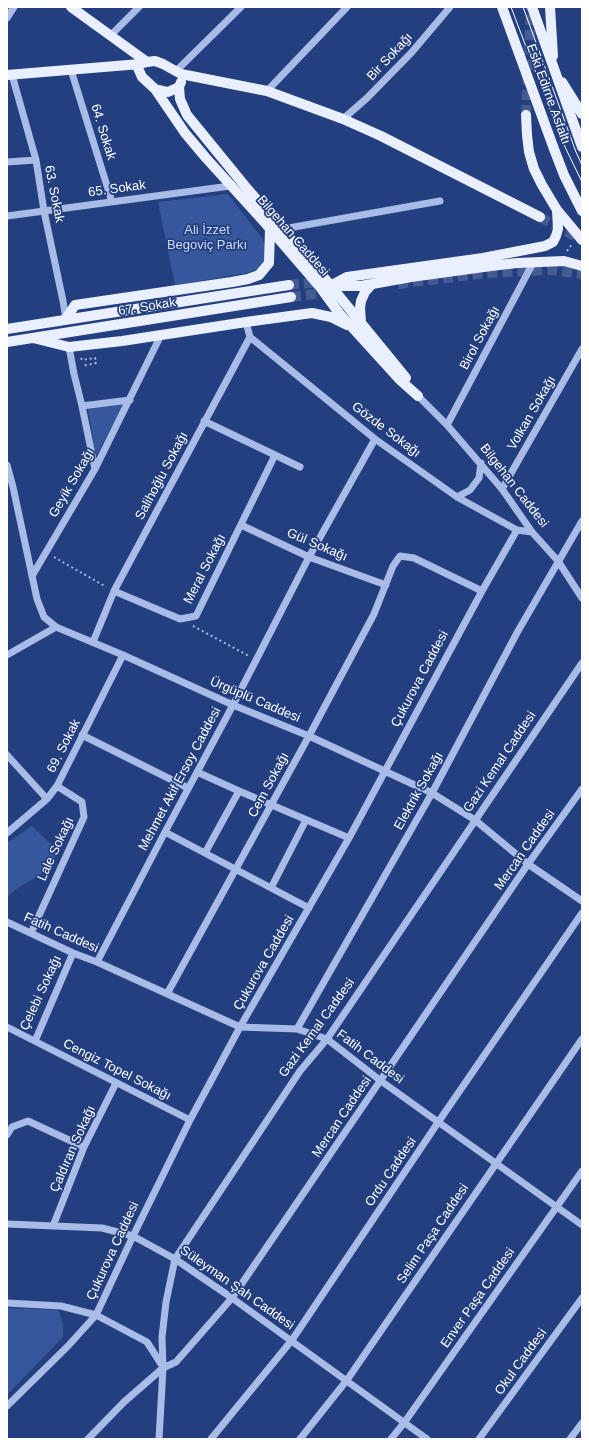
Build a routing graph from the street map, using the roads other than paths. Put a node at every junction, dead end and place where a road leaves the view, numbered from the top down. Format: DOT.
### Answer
graph roads {
  1 [pos="14,7"];
  2 [pos="71,7"];
  3 [pos="139,7"];
  4 [pos="241,7"];
  5 [pos="347,7"];
  6 [pos="450,7"];
  7 [pos="502,7"];
  8 [pos="532,7"];
  9 [pos="550,7"];
  10 [pos="7,18"];
  11 [pos="111,35"];
  12 [pos="144,63"];
  13 [pos="71,70"];
  14 [pos="554,70"];
  15 [pos="178,72"];
  16 [pos="10,75"];
  17 [pos="179,87"];
  18 [pos="155,89"];
  19 [pos="267,91"];
  20 [pos="582,114"];
  21 [pos="526,115"];
  22 [pos="343,119"];
  23 [pos="582,147"];
  24 [pos="36,160"];
  25 [pos="7,162"];
  26 [pos="230,186"];
  27 [pos="440,201"];
  28 [pos="112,202"];
  29 [pos="44,210"];
  30 [pos="557,210"];
  31 [pos="582,211"];
  32 [pos="7,216"];
  33 [pos="540,217"];
  34 [pos="270,229"];
  35 [pos="283,229"];
  36 [pos="581,238"];
  37 [pos="534,248"];
  38 [pos="534,262"];
  39 [pos="582,266"];
  40 [pos="372,284"];
  41 [pos="289,285"];
  42 [pos="331,286"];
  43 [pos="320,287"];
  44 [pos="291,297"];
  45 [pos="66,319"];
  46 [pos="246,322"];
  47 [pos="358,327"];
  48 [pos="7,329"];
  49 [pos="161,335"];
  50 [pos="250,337"];
  51 [pos="33,338"];
  52 [pos="7,342"];
  53 [pos="69,347"];
  54 [pos="582,349"];
  55 [pos="418,396"];
  56 [pos="130,400"];
  57 [pos="82,406"];
  58 [pos="204,421"];
  59 [pos="447,425"];
  60 [pos="375,438"];
  61 [pos="275,455"];
  62 [pos="481,463"];
  63 [pos="7,465"];
  64 [pos="300,467"];
  65 [pos="95,469"];
  66 [pos="10,488"];
  67 [pos="502,489"];
  68 [pos="457,497"];
  69 [pos="582,521"];
  70 [pos="241,525"];
  71 [pos="516,530"];
  72 [pos="532,532"];
  73 [pos="309,557"];
  74 [pos="558,561"];
  75 [pos="32,576"];
  76 [pos="386,585"];
  77 [pos="114,591"];
  78 [pos="482,591"];
  79 [pos="582,598"];
  80 [pos="56,627"];
  81 [pos="93,642"];
  82 [pos="7,655"];
  83 [pos="123,655"];
  84 [pos="582,663"];
  85 [pos="233,705"];
  86 [pos="82,735"];
  87 [pos="309,736"];
  88 [pos="7,755"];
  89 [pos="384,770"];
  90 [pos="198,772"];
  91 [pos="57,786"];
  92 [pos="188,788"];
  93 [pos="582,789"];
  94 [pos="239,791"];
  95 [pos="432,792"];
  96 [pos="47,799"];
  97 [pos="272,805"];
  98 [pos="306,820"];
  99 [pos="475,820"];
  100 [pos="165,832"];
  101 [pos="7,833"];
  102 [pos="348,838"];
  103 [pos="205,853"];
  104 [pos="528,864"];
  105 [pos="236,870"];
  106 [pos="271,888"];
  107 [pos="582,901"];
  108 [pos="309,908"];
  109 [pos="582,913"];
  110 [pos="7,922"];
  111 [pos="30,933"];
  112 [pos="73,953"];
  113 [pos="98,962"];
  114 [pos="167,994"];
  115 [pos="7,1027"];
  116 [pos="240,1027"];
  117 [pos="297,1029"];
  118 [pos="326,1039"];
  119 [pos="582,1039"];
  120 [pos="34,1041"];
  121 [pos="381,1081"];
  122 [pos="116,1083"];
  123 [pos="190,1120"];
  124 [pos="439,1121"];
  125 [pos="7,1135"];
  126 [pos="84,1147"];
  127 [pos="495,1164"];
  128 [pos="582,1171"];
  129 [pos="556,1208"];
  130 [pos="7,1224"];
  131 [pos="582,1225"];
  132 [pos="53,1226"];
  133 [pos="133,1236"];
  134 [pos="176,1259"];
  135 [pos="232,1298"];
  136 [pos="582,1298"];
  137 [pos="7,1303"];
  138 [pos="96,1315"];
  139 [pos="292,1340"];
  140 [pos="163,1368"];
  141 [pos="347,1380"];
  142 [pos="7,1406"];
  143 [pos="582,1422"];
  144 [pos="404,1423"];
  145 [pos="88,1439"];
  146 [pos="159,1439"];
  147 [pos="211,1439"];
  148 [pos="300,1439"];
  149 [pos="391,1439"];
  150 [pos="427,1439"];
  151 [pos="479,1439"];
  152 [pos="570,1439"];
  1 -- 10 [label="street"];
  2 -- 11 [label="main road"];
  3 -- 11 [label="street"];
  4 -- 15 [label="street"];
  5 -- 19 [label="street"];
  6 -- 22 [label="street, Bir Sokağı"];
  7 -- 31 [label="main road, Eski Edirne Asfaltı"];
  8 -- 14 [label="main road, Eski Edirne Asfaltı"];
  9 -- 14 [label="main road"];
  11 -- 12 [label="main road"];
  12 -- 13 [label="main road"];
  12 -- 15 [label="main road"];
  12 -- 18 [label="main road, Bilgehan Caddesi"];
  13 -- 16 [label="main road"];
  13 -- 28 [label="street, 64. Sokak"];
  14 -- 20 [label="main road"];
  14 -- 23 [label="main road, Eski Edirne Asfaltı"];
  15 -- 17 [label="main road"];
  15 -- 19 [label="main road"];
  16 -- 24 [label="street, 63. Sokak"];
  17 -- 18 [label="main road"];
  17 -- 35 [label="main road, Bilgehan Caddesi"];
  18 -- 26 [label="main road, Bilgehan Caddesi"];
  19 -- 22 [label="main road"];
  21 -- 30 [label="main road"];
  22 -- 33 [label="main road"];
  24 -- 25 [label="street"];
  24 -- 29 [label="street, 63. Sokak"];
  26 -- 28 [label="street, 65. Sokak"];
  26 -- 34 [label="main road, Bilgehan Caddesi"];
  27 -- 35 [label="street"];
  28 -- 29 [label="street, 65. Sokak"];
  29 -- 32 [label="street, 65. Sokak"];
  29 -- 45 [label="street, 63. Sokak"];
  30 -- 36 [label="main road"];
  30 -- 37 [label="main road"];
  34 -- 43 [label="main road, Bilgehan Caddesi"];
  34 -- 45 [label="main road"];
  35 -- 42 [label="main road, Bilgehan Caddesi"];
  37 -- 38 [label="main road"];
  37 -- 42 [label="main road"];
  38 -- 39 [label="main road"];
  38 -- 40 [label="main road"];
  38 -- 59 [label="street, Birol Sokağı"];
  40 -- 42 [label="main road"];
  40 -- 47 [label="main road"];
  41 -- 45 [label="main road, 67. Sokak"];
  42 -- 43 [label="main road"];
  42 -- 47 [label="main road, Bilgehan Caddesi"];
  43 -- 47 [label="main road, Bilgehan Caddesi"];
  44 -- 51 [label="main road, 67. Sokak"];
  45 -- 48 [label="main road, 67. Sokak"];
  46 -- 47 [label="main road"];
  46 -- 49 [label="main road"];
  46 -- 50 [label="street"];
  47 -- 55 [label="main road, Bilgehan Caddesi"];
  49 -- 53 [label="main road"];
  49 -- 56 [label="street, Geyik Sokağı"];
  50 -- 58 [label="street, Salihoğlu Sokağı"];
  50 -- 60 [label="street, Gözde Sokağı"];
  51 -- 52 [label="main road, 67. Sokak"];
  51 -- 53 [label="main road"];
  53 -- 57 [label="street"];
  54 -- 67 [label="street, Volkan Sokağı"];
  55 -- 59 [label="street, Bilgehan Caddesi"];
  56 -- 57 [label="street"];
  56 -- 65 [label="street, Geyik Sokağı"];
  57 -- 65 [label="street"];
  58 -- 61 [label="street"];
  58 -- 77 [label="street, Salihoğlu Sokağı"];
  59 -- 62 [label="street, Bilgehan Caddesi"];
  60 -- 68 [label="street, Gözde Sokağı"];
  60 -- 73 [label="street, Mehmet Akif Ersoy Caddesi"];
  61 -- 64 [label="street"];
  61 -- 70 [label="street, Meral Sokağı"];
  62 -- 67 [label="street, Bilgehan Caddesi"];
  62 -- 68 [label="street"];
  63 -- 66 [label="street, Ürgüplü Caddesi"];
  65 -- 75 [label="street, Geyik Sokağı"];
  66 -- 75 [label="street, Ürgüplü Caddesi"];
  67 -- 72 [label="street, Bilgehan Caddesi"];
  68 -- 71 [label="street, Gözde Sokağı"];
  69 -- 74 [label="street, Elektrik Sokağı"];
  70 -- 73 [label="street, Gül Sokağı"];
  70 -- 77 [label="street, Meral Sokağı"];
  71 -- 72 [label="street"];
  71 -- 78 [label="street, Çukurova Caddesi"];
  72 -- 74 [label="street, Bilgehan Caddesi"];
  73 -- 76 [label="street, Gül Sokağı"];
  73 -- 85 [label="street, Mehmet Akif Ersoy Caddesi"];
  74 -- 79 [label="street, Bilgehan Caddesi"];
  74 -- 95 [label="street, Elektrik Sokağı"];
  75 -- 80 [label="street, Ürgüplü Caddesi"];
  76 -- 78 [label="street, Cem Sokağı"];
  76 -- 87 [label="street, Cem Sokağı"];
  77 -- 81 [label="street, Salihoğlu Sokağı"];
  78 -- 89 [label="street, Çukurova Caddesi"];
  80 -- 81 [label="street, Ürgüplü Caddesi"];
  80 -- 82 [label="street"];
  81 -- 83 [label="street, Ürgüplü Caddesi"];
  83 -- 85 [label="street, Ürgüplü Caddesi"];
  83 -- 86 [label="street, 69. Sokak"];
  84 -- 99 [label="street, Gazi Kemal Caddesi"];
  85 -- 87 [label="street, Ürgüplü Caddesi"];
  85 -- 90 [label="street, Mehmet Akif Ersoy Caddesi"];
  86 -- 91 [label="street, 69. Sokak"];
  86 -- 92 [label="street"];
  87 -- 89 [label="street, Ürgüplü Caddesi"];
  87 -- 97 [label="street, Cem Sokağı"];
  88 -- 96 [label="street"];
  89 -- 95 [label="street, Ürgüplü Caddesi"];
  89 -- 102 [label="street, Çukurova Caddesi"];
  90 -- 92 [label="street, Mehmet Akif Ersoy Caddesi"];
  90 -- 94 [label="street"];
  91 -- 96 [label="street, 69. Sokak"];
  91 -- 111 [label="street, Lale Sokağı"];
  92 -- 100 [label="street, Mehmet Akif Ersoy Caddesi"];
  93 -- 104 [label="street, Mercan Caddesi"];
  94 -- 97 [label="street"];
  94 -- 103 [label="street"];
  95 -- 99 [label="street, Ürgüplü Caddesi"];
  95 -- 117 [label="street, Elektrik Sokağı"];
  96 -- 101 [label="street, 69. Sokak"];
  97 -- 98 [label="street"];
  97 -- 105 [label="street, Cem Sokağı"];
  98 -- 102 [label="street"];
  98 -- 106 [label="street"];
  99 -- 104 [label="street, Ürgüplü Caddesi"];
  99 -- 118 [label="street, Gazi Kemal Caddesi"];
  100 -- 103 [label="street"];
  100 -- 113 [label="street, Mehmet Akif Ersoy Caddesi"];
  102 -- 108 [label="street, Çukurova Caddesi"];
  103 -- 105 [label="street"];
  104 -- 107 [label="street, Ürgüplü Caddesi"];
  104 -- 121 [label="street, Mercan Caddesi"];
  105 -- 106 [label="street"];
  105 -- 114 [label="street, Cem Sokağı"];
  106 -- 108 [label="street"];
  108 -- 116 [label="street, Çukurova Caddesi"];
  109 -- 124 [label="street, Ordu Caddesi"];
  110 -- 111 [label="street, Fatih Caddesi"];
  111 -- 112 [label="street, Fatih Caddesi"];
  112 -- 113 [label="street, Fatih Caddesi"];
  112 -- 120 [label="street, Çelebi Sokağı"];
  113 -- 114 [label="street, Fatih Caddesi"];
  114 -- 116 [label="street, Fatih Caddesi"];
  115 -- 120 [label="street, Çelebi Sokağı"];
  116 -- 117 [label="street, Fatih Caddesi"];
  116 -- 123 [label="street, Çukurova Caddesi"];
  117 -- 118 [label="street, Fatih Caddesi"];
  118 -- 121 [label="street, Fatih Caddesi"];
  118 -- 134 [label="street, Gazi Kemal Caddesi"];
  119 -- 127 [label="street, Selim Paşa Caddesi"];
  120 -- 122 [label="street, Cengiz Topel Sokağı"];
  121 -- 124 [label="street, Fatih Caddesi"];
  121 -- 135 [label="street, Mercan Caddesi"];
  122 -- 123 [label="street, Cengiz Topel Sokağı"];
  122 -- 126 [label="street, Çaldıran Sokağı"];
  123 -- 133 [label="street, Çukurova Caddesi"];
  124 -- 127 [label="street, Fatih Caddesi"];
  124 -- 139 [label="street, Ordu Caddesi"];
  125 -- 126 [label="street"];
  126 -- 132 [label="street, Çaldıran Sokağı"];
  127 -- 129 [label="street, Fatih Caddesi"];
  127 -- 141 [label="street, Selim Paşa Caddesi"];
  128 -- 129 [label="street, Enver Paşa Caddesi"];
  129 -- 131 [label="street, Fatih Caddesi"];
  129 -- 144 [label="street, Enver Paşa Caddesi"];
  130 -- 132 [label="street, Süleyman Şah Caddesi"];
  132 -- 133 [label="street, Süleyman Şah Caddesi"];
  133 -- 134 [label="street, Süleyman Şah Caddesi"];
  133 -- 138 [label="street, Çukurova Caddesi"];
  134 -- 135 [label="street, Süleyman Şah Caddesi"];
  134 -- 140 [label="street, Gazi Kemal Caddesi"];
  135 -- 139 [label="street, Süleyman Şah Caddesi"];
  135 -- 140 [label="street, Mercan Caddesi"];
  136 -- 151 [label="street, Okul Caddesi"];
  137 -- 138 [label="street"];
  138 -- 140 [label="street"];
  138 -- 142 [label="street, Çukurova Caddesi"];
  139 -- 141 [label="street, Süleyman Şah Caddesi"];
  139 -- 147 [label="street, Ordu Caddesi"];
  140 -- 145 [label="street, Mercan Caddesi"];
  140 -- 146 [label="street, Gazi Kemal Caddesi"];
  141 -- 144 [label="street, Süleyman Şah Caddesi"];
  141 -- 148 [label="street, Selim Paşa Caddesi"];
  143 -- 152 [label="street"];
  144 -- 149 [label="street, Enver Paşa Caddesi"];
  144 -- 150 [label="street, Süleyman Şah Caddesi"];
}
